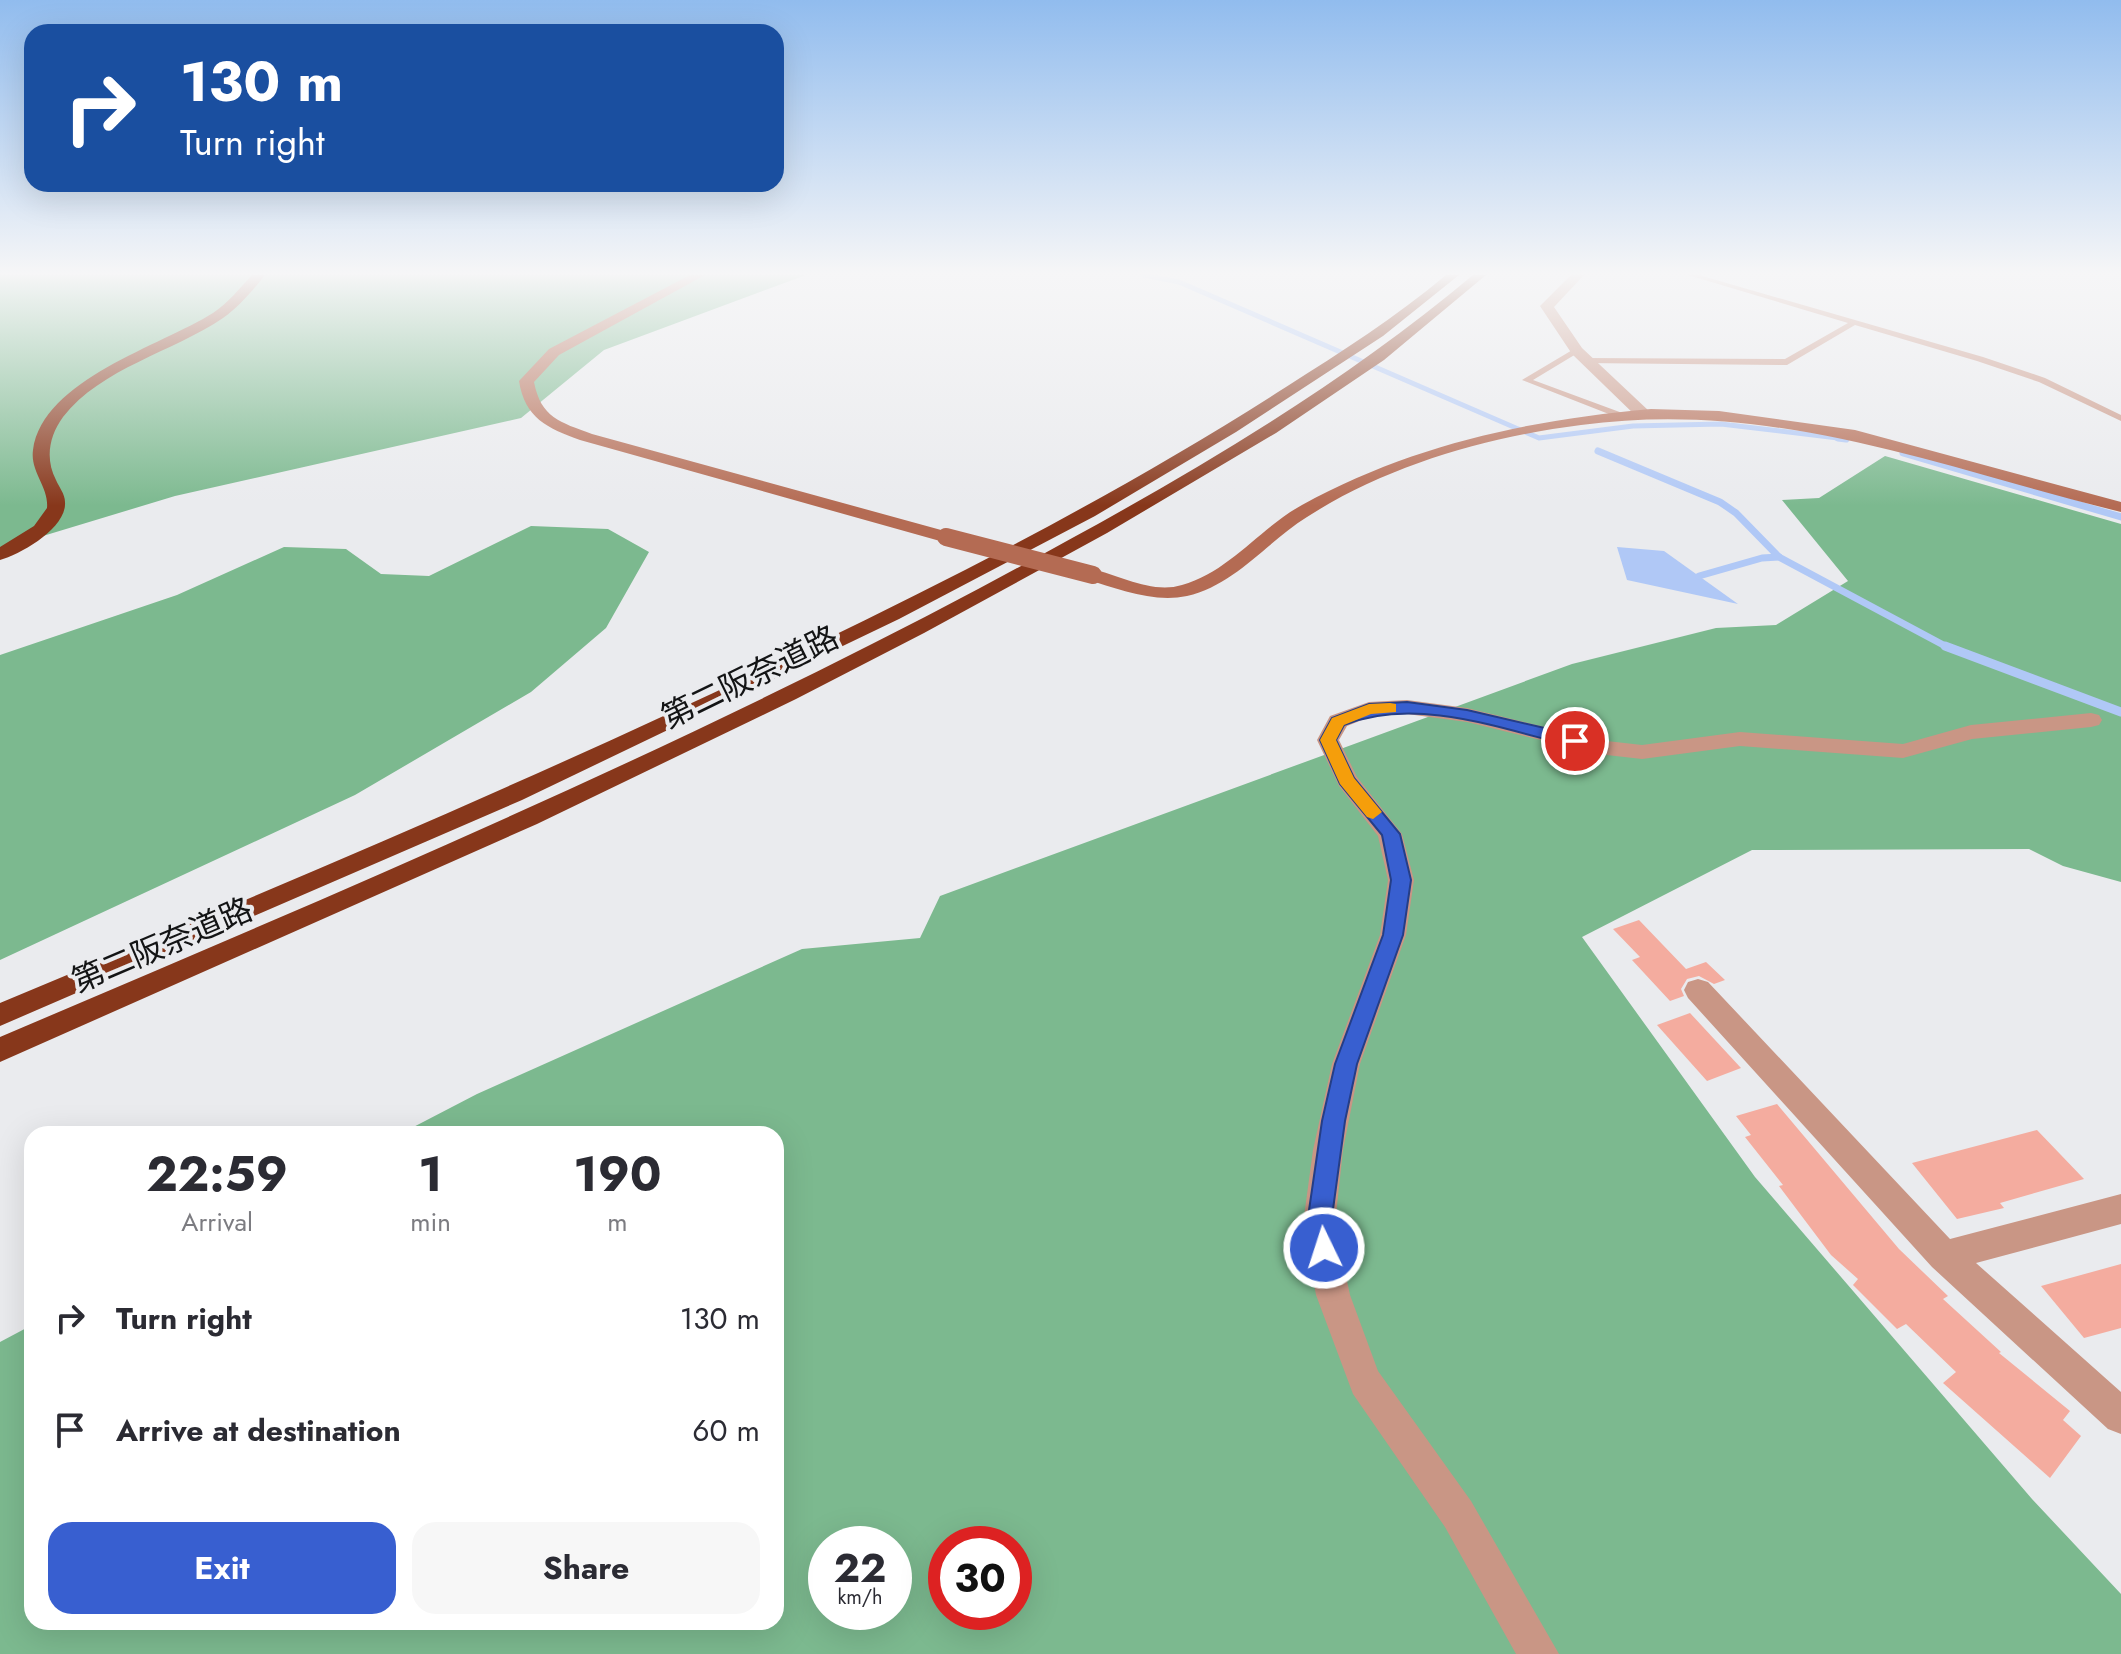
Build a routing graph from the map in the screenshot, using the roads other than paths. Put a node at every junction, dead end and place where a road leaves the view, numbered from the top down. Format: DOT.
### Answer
graph roads {
  1 [pos="151,352"];
  2 [pos="554,352"];
  3 [pos="1348,352"];
  4 [pos="1381,352"];
  5 [pos="1579,352"];
  6 [pos="1804,352"];
  7 [pos="1952,352"];
  8 [pos="1582,356"];
  9 [pos="1644,415"];
  10 [pos="1622,416"];
  11 [pos="2121,418"];
  12 [pos="2121,507"];
  13 [pos="0,554"];
  14 [pos="2091,720"];
  15 [pos="1698,990"];
  16 [pos="0,1015"];
  17 [pos="0,1050"];
  18 [pos="2121,1209"];
  19 [pos="1944,1256"];
  20 [pos="2121,1416"];
  21 [pos="1539,1654"];
  1 -- 13 [label="highway"];
  2 -- 10 [label="street, bridge"];
  3 -- 16 [label="highway, 第二阪奈道路"];
  4 -- 17 [label="highway, 第二阪奈道路"];
  5 -- 8 [label="street"];
  6 -- 8 [label="lane"];
  7 -- 11 [label="lane"];
  8 -- 9 [label="street"];
  8 -- 10 [label="lane"];
  9 -- 10 [label="street"];
  9 -- 12 [label="street"];
  14 -- 21 [label="street"];
  15 -- 19 [label="street"];
  18 -- 19 [label="street"];
  19 -- 20 [label="street"];
}
